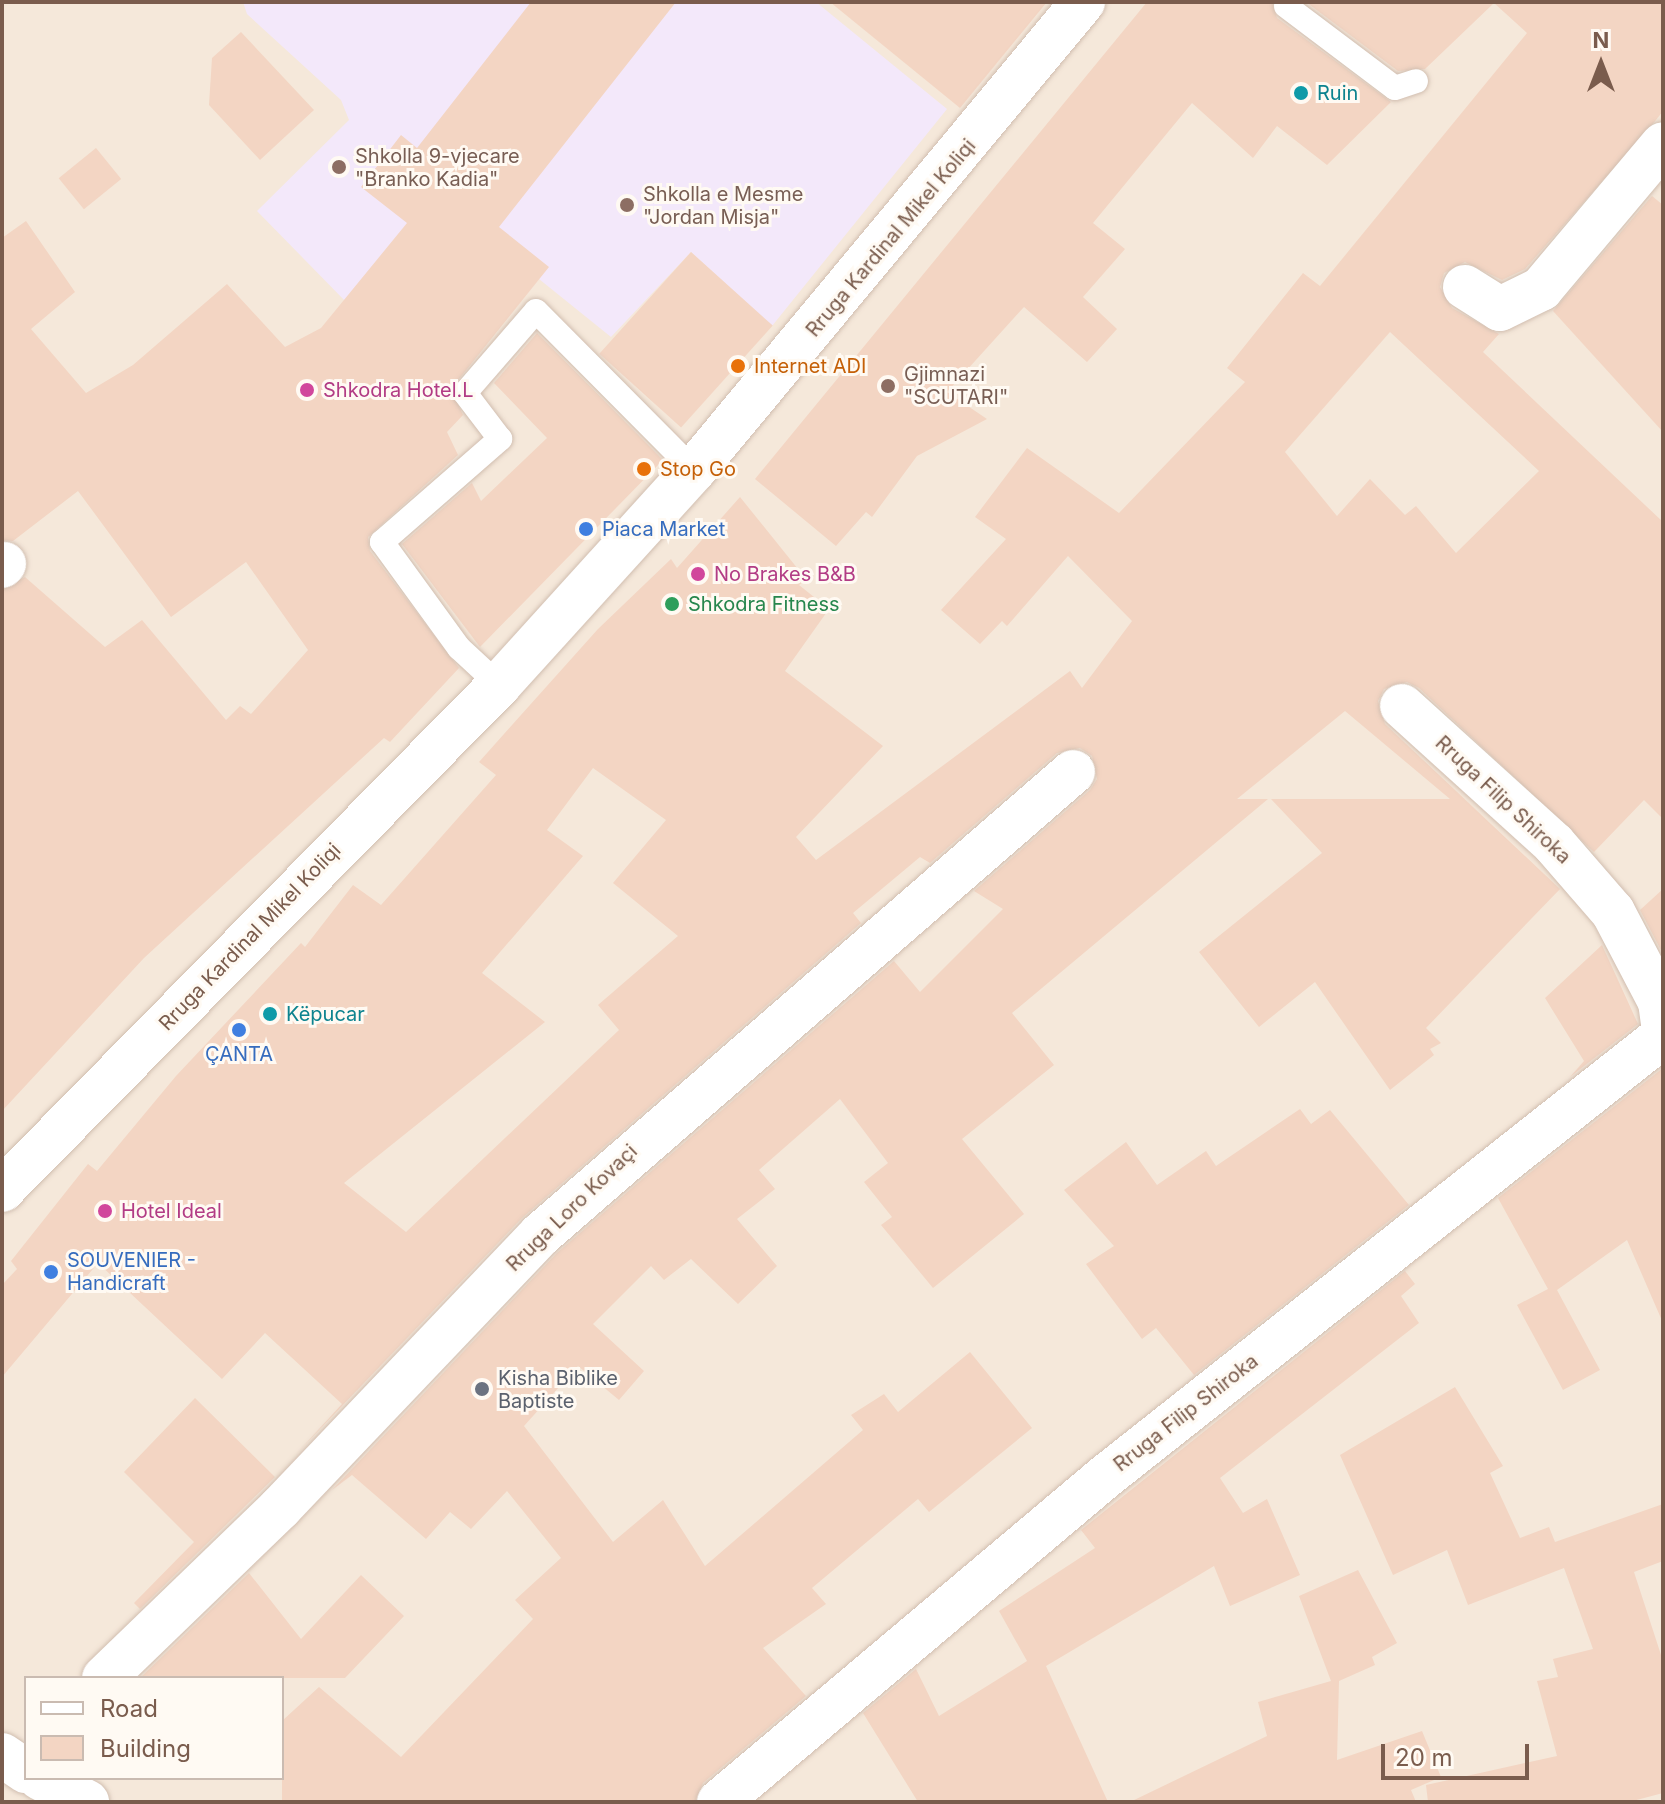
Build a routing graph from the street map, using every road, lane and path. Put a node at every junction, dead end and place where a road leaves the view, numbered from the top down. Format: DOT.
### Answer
graph roads {
  1 [pos="1083,2"];
  2 [pos="1286,6"];
  3 [pos="1416,81"];
  4 [pos="1663,144"];
  5 [pos="1465,287"];
  6 [pos="694,470"];
  7 [pos="499,685"];
  8 [pos="1402,706"];
  9 [pos="1073,772"];
  10 [pos="1663,1024"];
  11 [pos="1663,1036"];
  12 [pos="2,1190"];
  13 [pos="106,1676"];
  14 [pos="49,1780"];
  15 [pos="87,1802"];
  16 [pos="719,1802"];
  1 -- 6 [label="street, Rruga Kardinal Mikel Koliqi"];
  2 -- 3 [label="lane"];
  4 -- 5 [label="street"];
  6 -- 7 [label="street, Rruga Kardinal Mikel Koliqi"];
  6 -- 7 [label="lane"];
  7 -- 12 [label="street, Rruga Kardinal Mikel Koliqi"];
  8 -- 10 [label="street, Rruga Filip Shiroka"];
  9 -- 13 [label="street, Rruga Loro Kovaçi"];
  11 -- 16 [label="street, Rruga Filip Shiroka"];
  14 -- 15 [label="street"];
}
